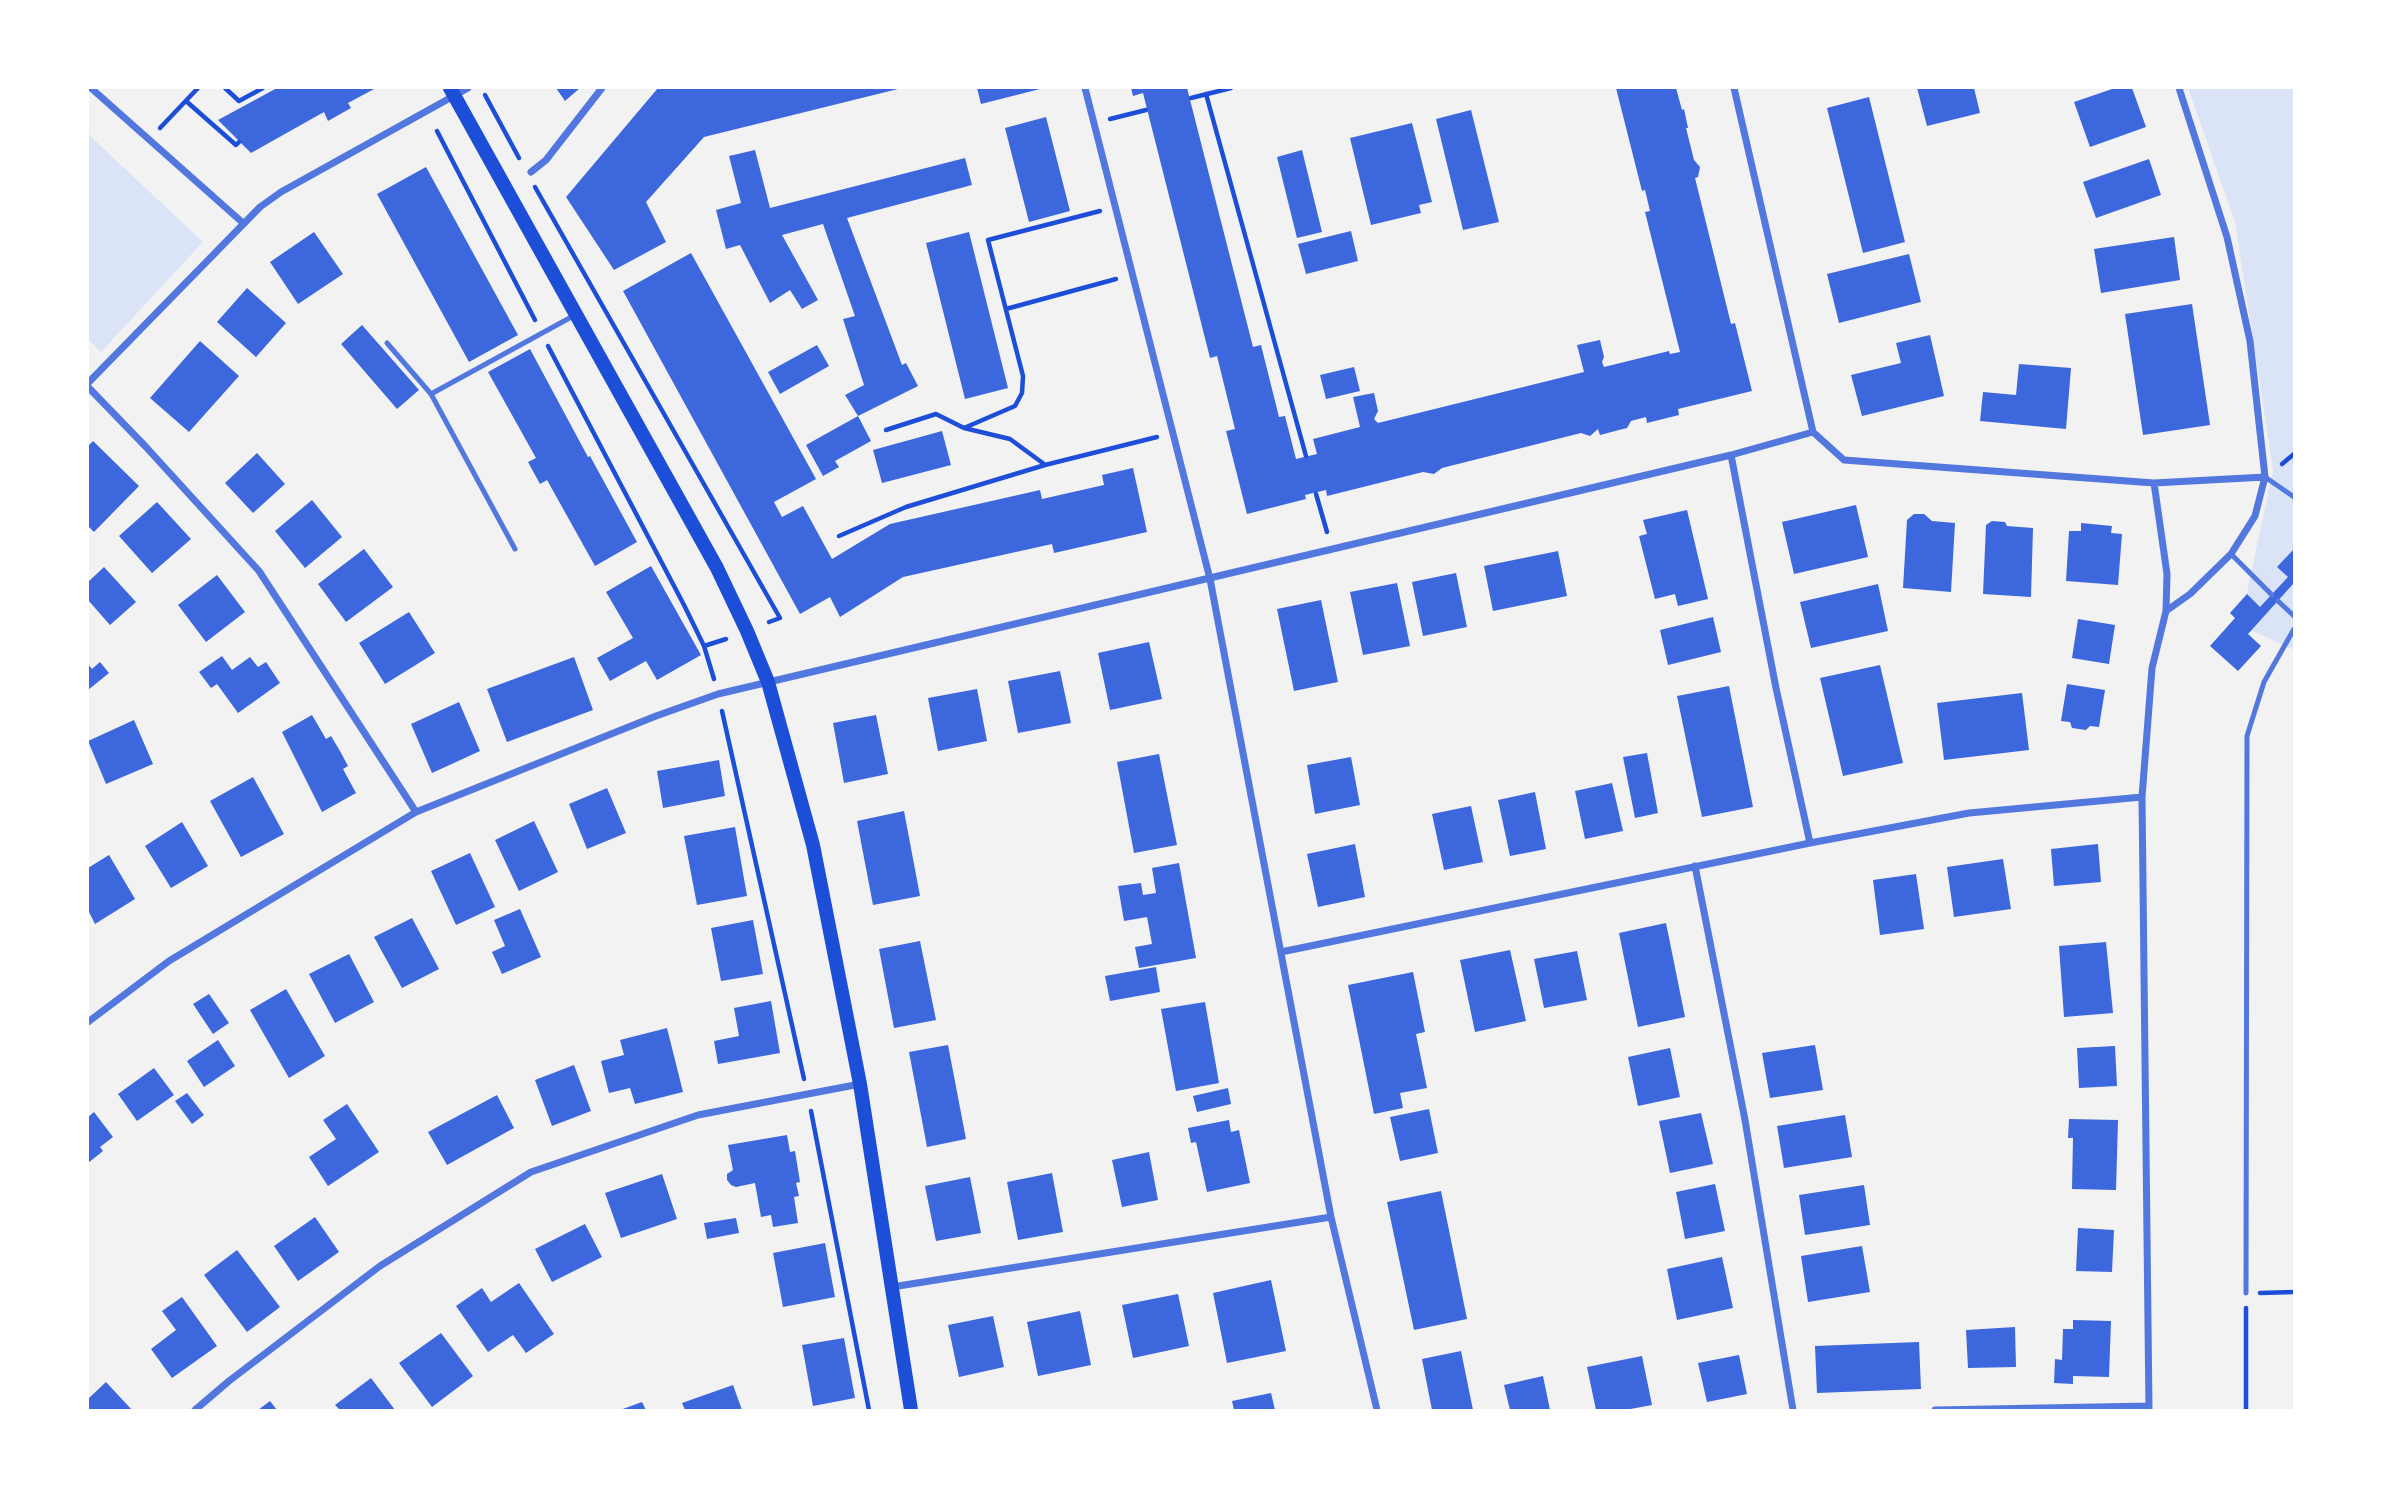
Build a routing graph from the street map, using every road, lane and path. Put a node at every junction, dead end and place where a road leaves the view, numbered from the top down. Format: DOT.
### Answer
graph roads {
  1 [pos="91,88"];
  2 [pos="198,88"];
  3 [pos="225,88"];
  4 [pos="263,88"];
  5 [pos="468,88"];
  6 [pos="603,88"];
  7 [pos="1085,88"];
  8 [pos="1231,88"];
  9 [pos="1734,88"];
  10 [pos="2179,88"];
  11 [pos="452,91"];
  12 [pos="485,94"];
  13 [pos="1206,94"];
  14 [pos="1191,98"];
  15 [pos="186,101"];
  16 [pos="1146,110"];
  17 [pos="1093,123"];
  18 [pos="436,131"];
  19 [pos="149,139"];
  20 [pos="239,142"];
  21 [pos="460,160"];
  22 [pos="453,163"];
  23 [pos="523,165"];
  24 [pos="531,172"];
  25 [pos="535,186"];
  26 [pos="1114,207"];
  27 [pos="243,223"];
  28 [pos="1132,275"];
  29 [pos="1006,309"];
  30 [pos="575,315"];
  31 [pos="542,333"];
  32 [pos="387,343"];
  33 [pos="88,385"];
  34 [pos="431,394"];
  35 [pos="964,428"];
  36 [pos="886,429"];
  37 [pos="1813,432"];
  38 [pos="1172,433"];
  39 [pos="1731,455"];
  40 [pos="1306,456"];
  41 [pos="1045,465"];
  42 [pos="2265,477"];
  43 [pos="2154,483"];
  44 [pos="1317,494"];
  45 [pos="2294,497"];
  46 [pos="839,536"];
  47 [pos="515,549"];
  48 [pos="1332,550"];
  49 [pos="2231,554"];
  50 [pos="1210,579"];
  51 [pos="2272,595"];
  52 [pos="2278,601"];
  53 [pos="2166,611"];
  54 [pos="2294,616"];
  55 [pos="769,622"];
  56 [pos="2294,629"];
  57 [pos="726,639"];
  58 [pos="705,646"];
  59 [pos="768,682"];
  60 [pos="718,694"];
  61 [pos="2142,797"];
  62 [pos="416,812"];
  63 [pos="1810,843"];
  64 [pos="1695,866"];
  65 [pos="1281,952"];
  66 [pos="88,1022"];
  67 [pos="860,1084"];
  68 [pos="808,1094"];
  69 [pos="1331,1217"];
  70 [pos="891,1287"];
  71 [pos="2294,1292"];
  72 [pos="2246,1293"];
  73 [pos="2149,1408"];
  74 [pos="195,1410"];
  75 [pos="869,1410"];
  76 [pos="911,1410"];
  77 [pos="1377,1410"];
  78 [pos="1793,1410"];
  79 [pos="1935,1410"];
  80 [pos="2246,1410"];
  1 -- 19 [label="street"];
  2 -- 15 [label="path"];
  3 -- 4 [label="path"];
  5 -- 11 [label="street"];
  6 -- 24 [label="street"];
  7 -- 17 [label="street"];
  8 -- 13 [label="path"];
  9 -- 37 [label="street"];
  10 -- 42 [label="street"];
  11 -- 27 [label="street"];
  11 -- 30 [label="main road"];
  12 -- 23 [label="path"];
  13 -- 14 [label="path"];
  13 -- 40 [label="path"];
  15 -- 19 [label="path"];
  15 -- 20 [label="path"];
  16 -- 17 [label="path"];
  17 -- 26 [label="street"];
  18 -- 22 [label="path"];
  19 -- 27 [label="street"];
  21 -- 22 [label="path"];
  22 -- 31 [label="path"];
  25 -- 55 [label="path"];
  26 -- 28 [label="street"];
  26 -- 29 [label="path"];
  27 -- 33 [label="street"];
  28 -- 29 [label="path"];
  28 -- 38 [label="street"];
  29 -- 35 [label="path"];
  30 -- 31 [label="lane"];
  30 -- 59 [label="main road"];
  31 -- 34 [label="lane"];
  31 -- 58 [label="path"];
  32 -- 34 [label="lane"];
  33 -- 62 [label="street"];
  34 -- 47 [label="lane"];
  35 -- 36 [label="path"];
  35 -- 41 [label="path"];
  37 -- 39 [label="street"];
  37 -- 43 [label="street"];
  38 -- 41 [label="path"];
  38 -- 50 [label="street"];
  39 -- 48 [label="street"];
  39 -- 63 [label="street"];
  41 -- 46 [label="path"];
  42 -- 43 [label="street"];
  42 -- 45 [label="lane"];
  42 -- 49 [label="street"];
  43 -- 53 [label="street"];
  44 -- 48 [label="path"];
  48 -- 50 [label="street"];
  49 -- 51 [label="lane"];
  49 -- 53 [label="street"];
  50 -- 59 [label="street"];
  50 -- 65 [label="street"];
  52 -- 54 [label="lane"];
  53 -- 61 [label="street"];
  56 -- 72 [label="lane"];
  57 -- 58 [label="path"];
  58 -- 60 [label="path"];
  59 -- 60 [label="street"];
  59 -- 67 [label="main road"];
  60 -- 62 [label="street"];
  60 -- 68 [label="path"];
  61 -- 63 [label="street"];
  61 -- 73 [label="street"];
  62 -- 66 [label="street"];
  63 -- 64 [label="street"];
  64 -- 65 [label="street"];
  64 -- 78 [label="street"];
  65 -- 69 [label="street"];
  67 -- 68 [label="street"];
  67 -- 70 [label="main road"];
  68 -- 74 [label="street"];
  68 -- 75 [label="path"];
  69 -- 70 [label="street"];
  69 -- 77 [label="street"];
  70 -- 76 [label="main road"];
  71 -- 72 [label="path"];
  72 -- 80 [label="path"];
  73 -- 79 [label="street"];
}
